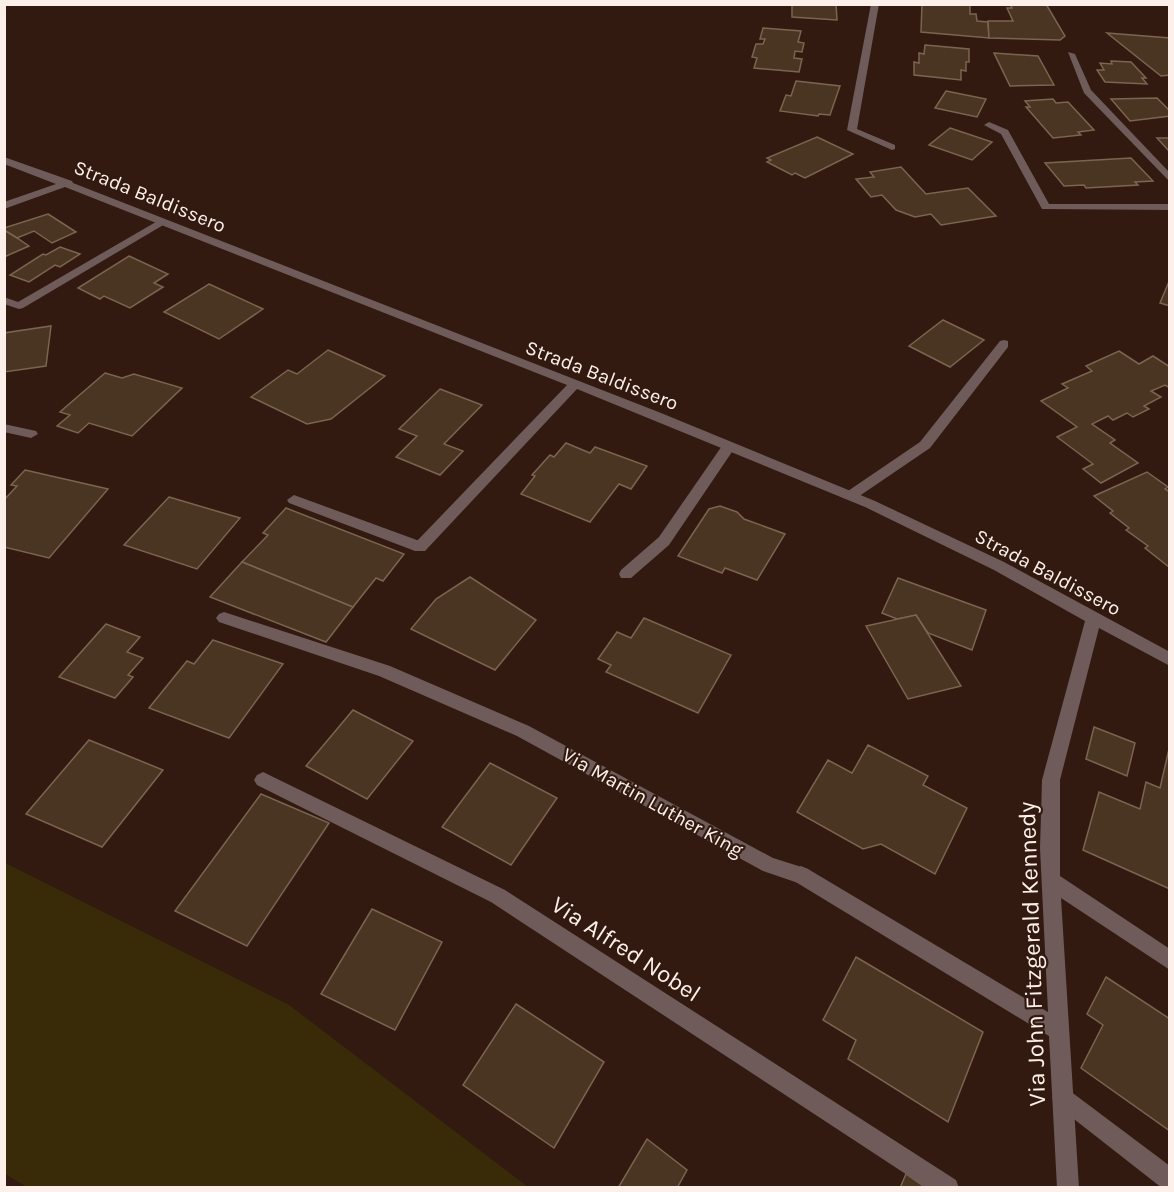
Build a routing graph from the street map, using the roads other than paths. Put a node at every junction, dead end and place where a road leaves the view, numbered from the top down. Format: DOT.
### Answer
graph roads {
  1 [pos="875,4"];
  2 [pos="1071,54"];
  3 [pos="988,125"];
  4 [pos="892,147"];
  5 [pos="4,160"];
  6 [pos="1170,179"];
  7 [pos="68,183"];
  8 [pos="4,206"];
  9 [pos="1170,207"];
  10 [pos="161,222"];
  11 [pos="4,300"];
  12 [pos="1004,344"];
  13 [pos="574,385"];
  14 [pos="4,428"];
  15 [pos="31,434"];
  16 [pos="729,446"];
  17 [pos="850,496"];
  18 [pos="294,501"];
  19 [pos="626,574"];
  20 [pos="1094,617"];
  21 [pos="224,618"];
  22 [pos="1170,660"];
  23 [pos="263,780"];
  24 [pos="1050,880"];
  25 [pos="1170,961"];
  26 [pos="1059,1030"];
  27 [pos="1063,1098"];
  28 [pos="1170,1180"];
  29 [pos="948,1188"];
  30 [pos="1068,1188"];
  1 -- 4 [label="street"];
  2 -- 6 [label="street"];
  3 -- 9 [label="street"];
  5 -- 7 [label="street, Strada Baldissero"];
  7 -- 8 [label="street"];
  7 -- 10 [label="street, Strada Baldissero"];
  10 -- 11 [label="street"];
  10 -- 13 [label="street, Strada Baldissero"];
  12 -- 17 [label="street"];
  13 -- 16 [label="street, Strada Baldissero"];
  13 -- 18 [label="street"];
  14 -- 15 [label="street"];
  16 -- 17 [label="street, Strada Baldissero"];
  16 -- 19 [label="street"];
  17 -- 20 [label="street, Strada Baldissero"];
  20 -- 22 [label="street, Strada Baldissero"];
  20 -- 24 [label="street, Via John Fitzgerald Kennedy"];
  21 -- 26 [label="street, Via Martin Luther King"];
  23 -- 29 [label="street, Via Alfred Nobel"];
  24 -- 25 [label="street"];
  24 -- 26 [label="street, Via John Fitzgerald Kennedy"];
  26 -- 27 [label="street, Via John Fitzgerald Kennedy"];
  27 -- 28 [label="street"];
  27 -- 30 [label="street, Via John Fitzgerald Kennedy"];
}
